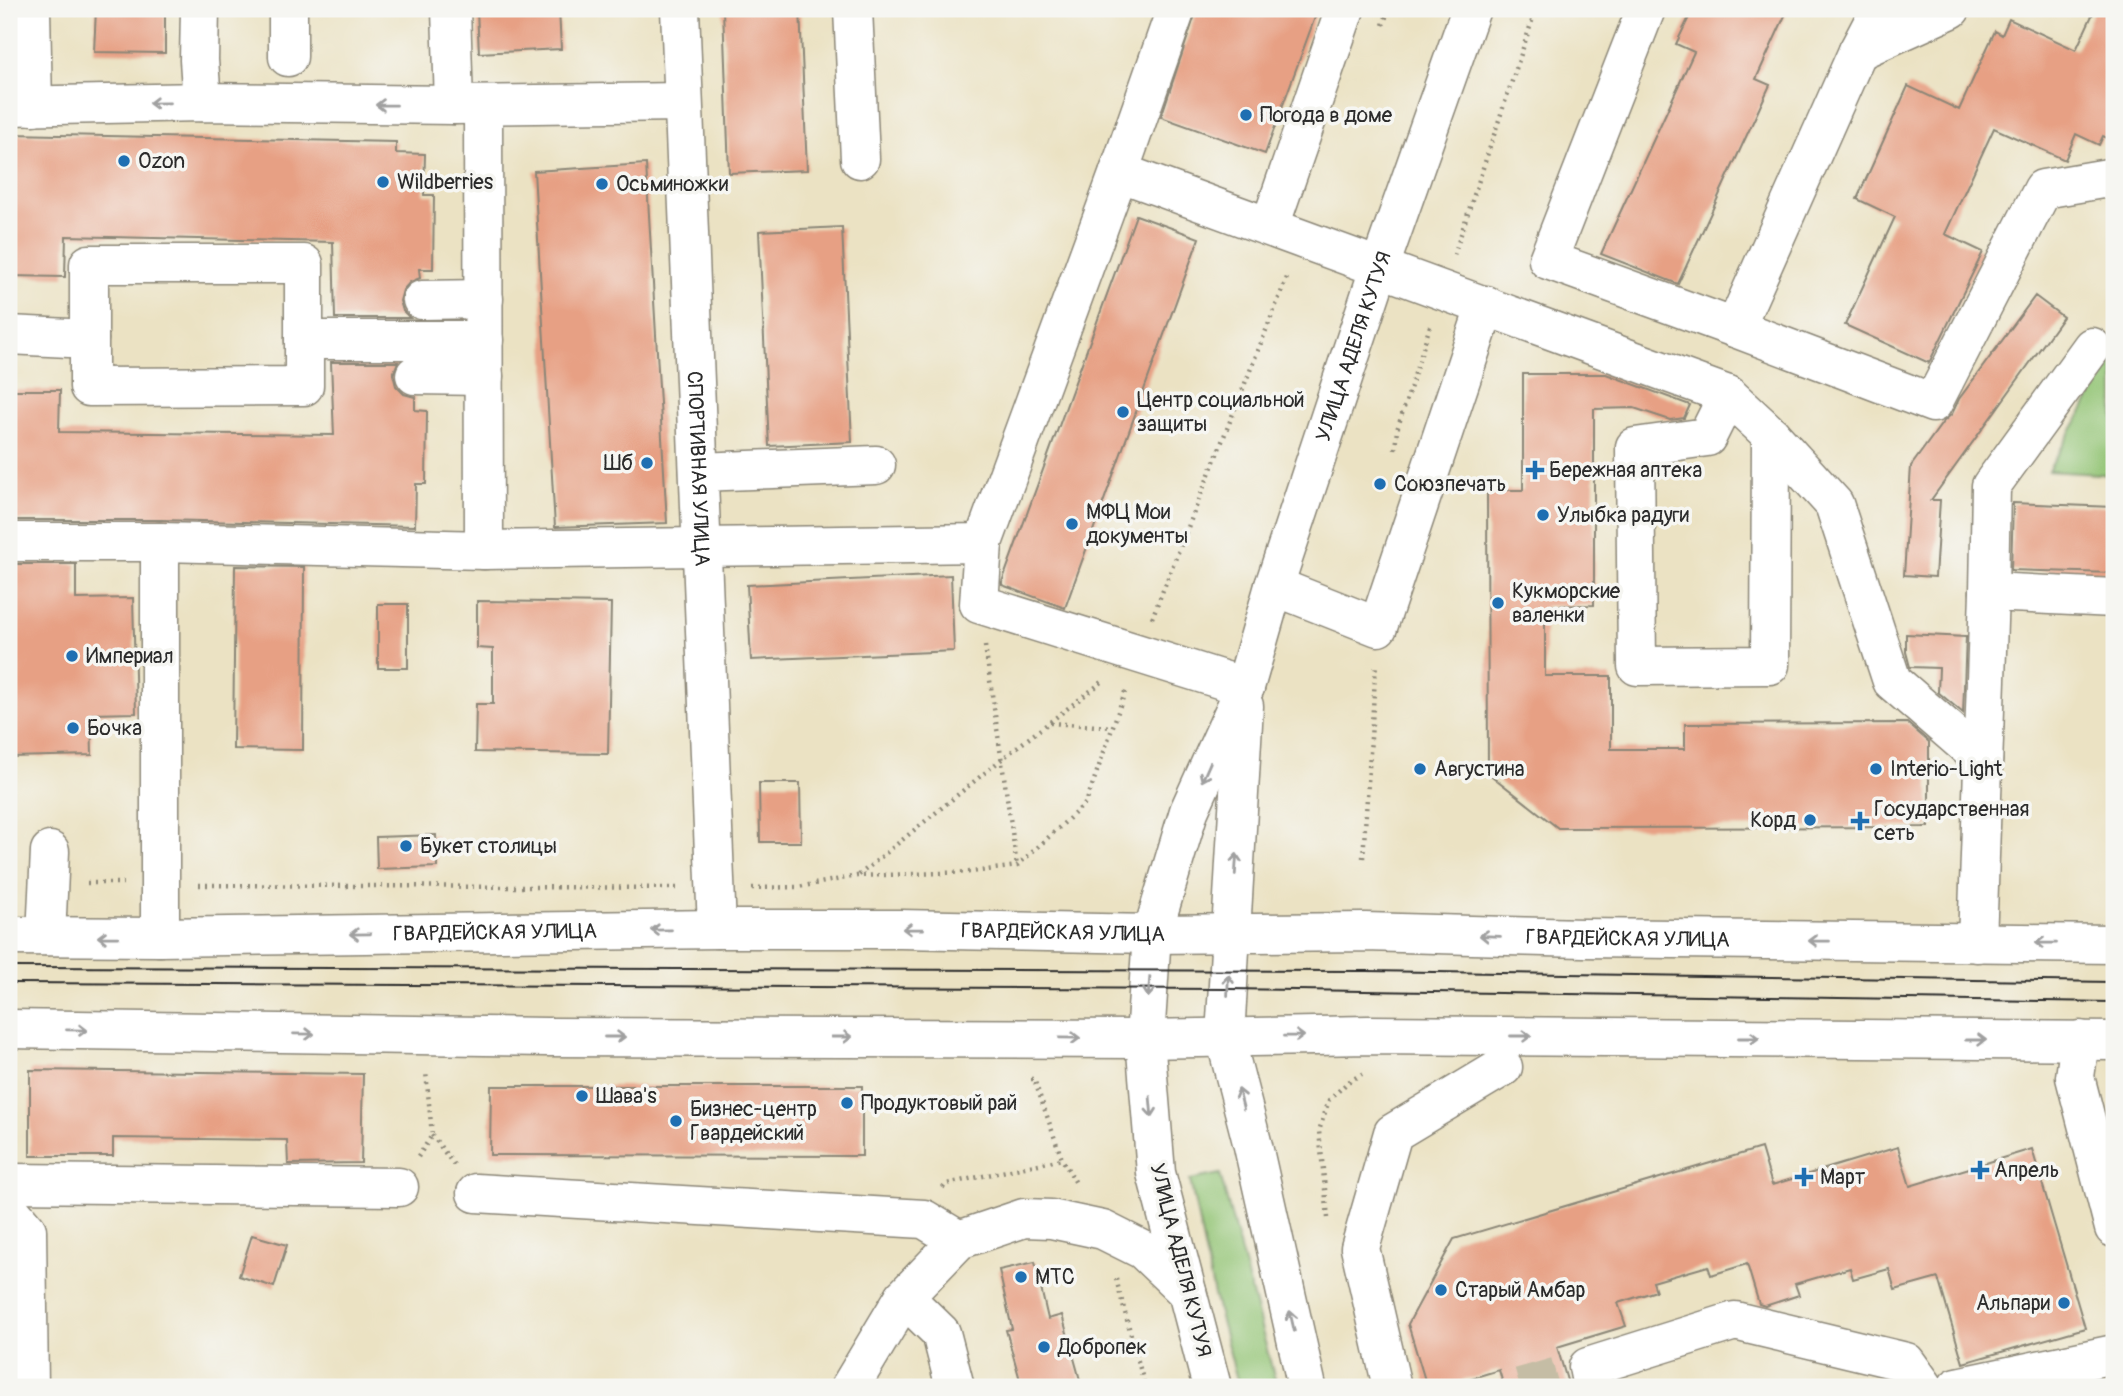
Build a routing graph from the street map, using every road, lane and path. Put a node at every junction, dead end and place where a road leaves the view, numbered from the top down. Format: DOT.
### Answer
graph roads {
  1 [pos="31,9"];
  2 [pos="200,9"];
  3 [pos="288,9"];
  4 [pos="451,9"];
  5 [pos="680,9"];
  6 [pos="853,9"];
  7 [pos="1176,9"];
  8 [pos="1345,9"];
  9 [pos="1389,9"];
  10 [pos="1470,9"];
  11 [pos="1536,9"];
  12 [pos="1646,9"];
  13 [pos="1880,9"];
  14 [pos="1951,9"];
  15 [pos="1380,34"];
  16 [pos="1858,51"];
  17 [pos="288,57"];
  18 [pos="202,102"];
  19 [pos="682,102"];
  20 [pos="21,106"];
  21 [pos="469,106"];
  22 [pos="860,159"];
  23 [pos="1119,172"];
  24 [pos="2114,177"];
  25 [pos="1286,232"];
  26 [pos="1380,266"];
  27 [pos="1442,289"];
  28 [pos="484,299"];
  29 [pos="422,300"];
  30 [pos="1486,305"];
  31 [pos="1735,328"];
  32 [pos="9,335"];
  33 [pos="89,339"];
  34 [pos="304,340"];
  35 [pos="2091,347"];
  36 [pos="484,358"];
  37 [pos="415,375"];
  38 [pos="1728,395"];
  39 [pos="1397,430"];
  40 [pos="1771,435"];
  41 [pos="876,464"];
  42 [pos="699,472"];
  43 [pos="9,542"];
  44 [pos="160,542"];
  45 [pos="983,543"];
  46 [pos="702,548"];
  47 [pos="484,550"];
  48 [pos="1274,586"];
  49 [pos="1989,592"];
  50 [pos="2114,598"];
  51 [pos="979,604"];
  52 [pos="1138,654"];
  53 [pos="1245,687"];
  54 [pos="1048,723"];
  55 [pos="1112,727"];
  56 [pos="1003,758"];
  57 [pos="1983,760"];
  58 [pos="1017,866"];
  59 [pos="49,867"];
  60 [pos="857,876"];
  61 [pos="160,884"];
  62 [pos="715,888"];
  63 [pos="717,929"];
  64 [pos="1231,932"];
  65 [pos="1152,934"];
  66 [pos="9,936"];
  67 [pos="46,936"];
  68 [pos="160,937"];
  69 [pos="1977,943"];
  70 [pos="2114,944"];
  71 [pos="9,1030"];
  72 [pos="1225,1037"];
  73 [pos="1145,1039"];
  74 [pos="2097,1041"];
  75 [pos="425,1059"];
  76 [pos="1503,1067"];
  77 [pos="9,1184"];
  78 [pos="399,1187"];
  79 [pos="476,1193"];
  80 [pos="9,1209"];
  81 [pos="2114,1228"];
  82 [pos="959,1240"];
  83 [pos="1187,1292"];
  84 [pos="904,1297"];
  85 [pos="2114,1354"];
  86 [pos="1582,1376"];
  87 [pos="29,1387"];
  88 [pos="850,1387"];
  89 [pos="955,1387"];
  90 [pos="1212,1387"];
  91 [pos="1307,1387"];
  92 [pos="1392,1387"];
  93 [pos="1924,1387"];
  94 [pos="1957,1387"];
  1 -- 20 [label="main road"];
  2 -- 18 [label="main road"];
  3 -- 17 [label="main road"];
  4 -- 21 [label="main road"];
  5 -- 19 [label="main road, СПОРТИВНАЯ УЛИЦА"];
  6 -- 22 [label="main road"];
  7 -- 23 [label="main road"];
  8 -- 25 [label="main road"];
  9 -- 15 [label="path"];
  10 -- 26 [label="main road, УЛИЦА АДЕЛЯ КУТУЯ"];
  11 -- 27 [label="path"];
  12 -- 31 [label="main road"];
  13 -- 16 [label="main road"];
  14 -- 16 [label="main road"];
  16 -- 31 [label="main road"];
  18 -- 20 [label="main road, one-way"];
  21 -- 18 [label="main road, one-way"];
  19 -- 21 [label="main road"];
  19 -- 42 [label="main road, СПОРТИВНАЯ УЛИЦА"];
  21 -- 28 [label="main road"];
  23 -- 25 [label="main road"];
  23 -- 45 [label="main road"];
  24 -- 31 [label="main road"];
  25 -- 26 [label="main road"];
  25 -- 52 [label="path"];
  26 -- 27 [label="main road"];
  26 -- 48 [label="main road, УЛИЦА АДЕЛЯ КУТУЯ"];
  27 -- 30 [label="main road"];
  27 -- 39 [label="path"];
  28 -- 29 [label="main road"];
  28 -- 36 [label="main road"];
  30 -- 38 [label="main road"];
  30 -- 48 [label="main road"];
  32 -- 33 [label="main road"];
  33 -- 34 [label="main road"];
  33 -- 34 [label="main road"];
  34 -- 36 [label="main road"];
  35 -- 49 [label="main road"];
  36 -- 37 [label="main road"];
  36 -- 47 [label="main road"];
  38 -- 40 [label="main road"];
  38 -- 40 [label="main road"];
  40 -- 57 [label="main road"];
  41 -- 42 [label="main road"];
  42 -- 46 [label="main road, СПОРТИВНАЯ УЛИЦА"];
  43 -- 44 [label="main road"];
  44 -- 47 [label="main road"];
  44 -- 61 [label="main road"];
  45 -- 46 [label="main road"];
  45 -- 51 [label="main road"];
  46 -- 47 [label="main road"];
  46 -- 62 [label="main road, СПОРТИВНАЯ УЛИЦА"];
  48 -- 53 [label="main road, УЛИЦА АДЕЛЯ КУТУЯ"];
  49 -- 50 [label="main road"];
  49 -- 57 [label="main road"];
  51 -- 52 [label="main road"];
  51 -- 56 [label="path"];
  52 -- 53 [label="main road"];
  52 -- 54 [label="path"];
  52 -- 55 [label="path"];
  64 -- 53 [label="main road, УЛИЦА АДЕЛЯ КУТУЯ, one-way"];
  53 -- 65 [label="main road, УЛИЦА АДЕЛЯ КУТУЯ, one-way"];
  54 -- 55 [label="path"];
  54 -- 56 [label="path"];
  55 -- 58 [label="path"];
  56 -- 58 [label="path"];
  56 -- 60 [label="path"];
  57 -- 69 [label="main road"];
  58 -- 60 [label="path"];
  59 -- 61 [label="path"];
  59 -- 67 [label="main road"];
  60 -- 62 [label="path"];
  61 -- 62 [label="path"];
  61 -- 68 [label="main road"];
  62 -- 63 [label="main road, СПОРТИВНАЯ УЛИЦА"];
  65 -- 63 [label="main road, ГВАРДЕЙСКАЯ УЛИЦА, one-way"];
  63 -- 68 [label="main road, ГВАРДЕЙСКАЯ УЛИЦА, one-way"];
  64 -- 65 [label="main road, ГВАРДЕЙСКАЯ УЛИЦА"];
  69 -- 64 [label="main road, ГВАРДЕЙСКАЯ УЛИЦА, one-way"];
  72 -- 64 [label="main road, УЛИЦА АДЕЛЯ КУТУЯ, one-way"];
  65 -- 73 [label="main road, УЛИЦА АДЕЛЯ КУТУЯ, one-way"];
  66 -- 67 [label="main road, ГВАРДЕЙСКАЯ УЛИЦА"];
  68 -- 67 [label="main road, ГВАРДЕЙСКАЯ УЛИЦА, one-way"];
  70 -- 69 [label="main road, ГВАРДЕЙСКАЯ УЛИЦА, one-way"];
  71 -- 73 [label="main road, one-way"];
  72 -- 73 [label="main road"];
  72 -- 74 [label="main road, one-way"];
  91 -- 72 [label="main road, УЛИЦА АДЕЛЯ КУТУЯ, one-way"];
  73 -- 83 [label="main road, УЛИЦА АДЕЛЯ КУТУЯ, one-way"];
  74 -- 81 [label="main road"];
  75 -- 78 [label="path"];
  76 -- 92 [label="main road"];
  77 -- 78 [label="main road"];
  79 -- 82 [label="main road"];
  80 -- 87 [label="main road"];
  82 -- 83 [label="main road"];
  82 -- 84 [label="main road"];
  83 -- 90 [label="main road, УЛИЦА АДЕЛЯ КУТУЯ"];
  84 -- 88 [label="main road"];
  84 -- 89 [label="main road"];
  85 -- 94 [label="main road"];
  86 -- 93 [label="main road"];
}
